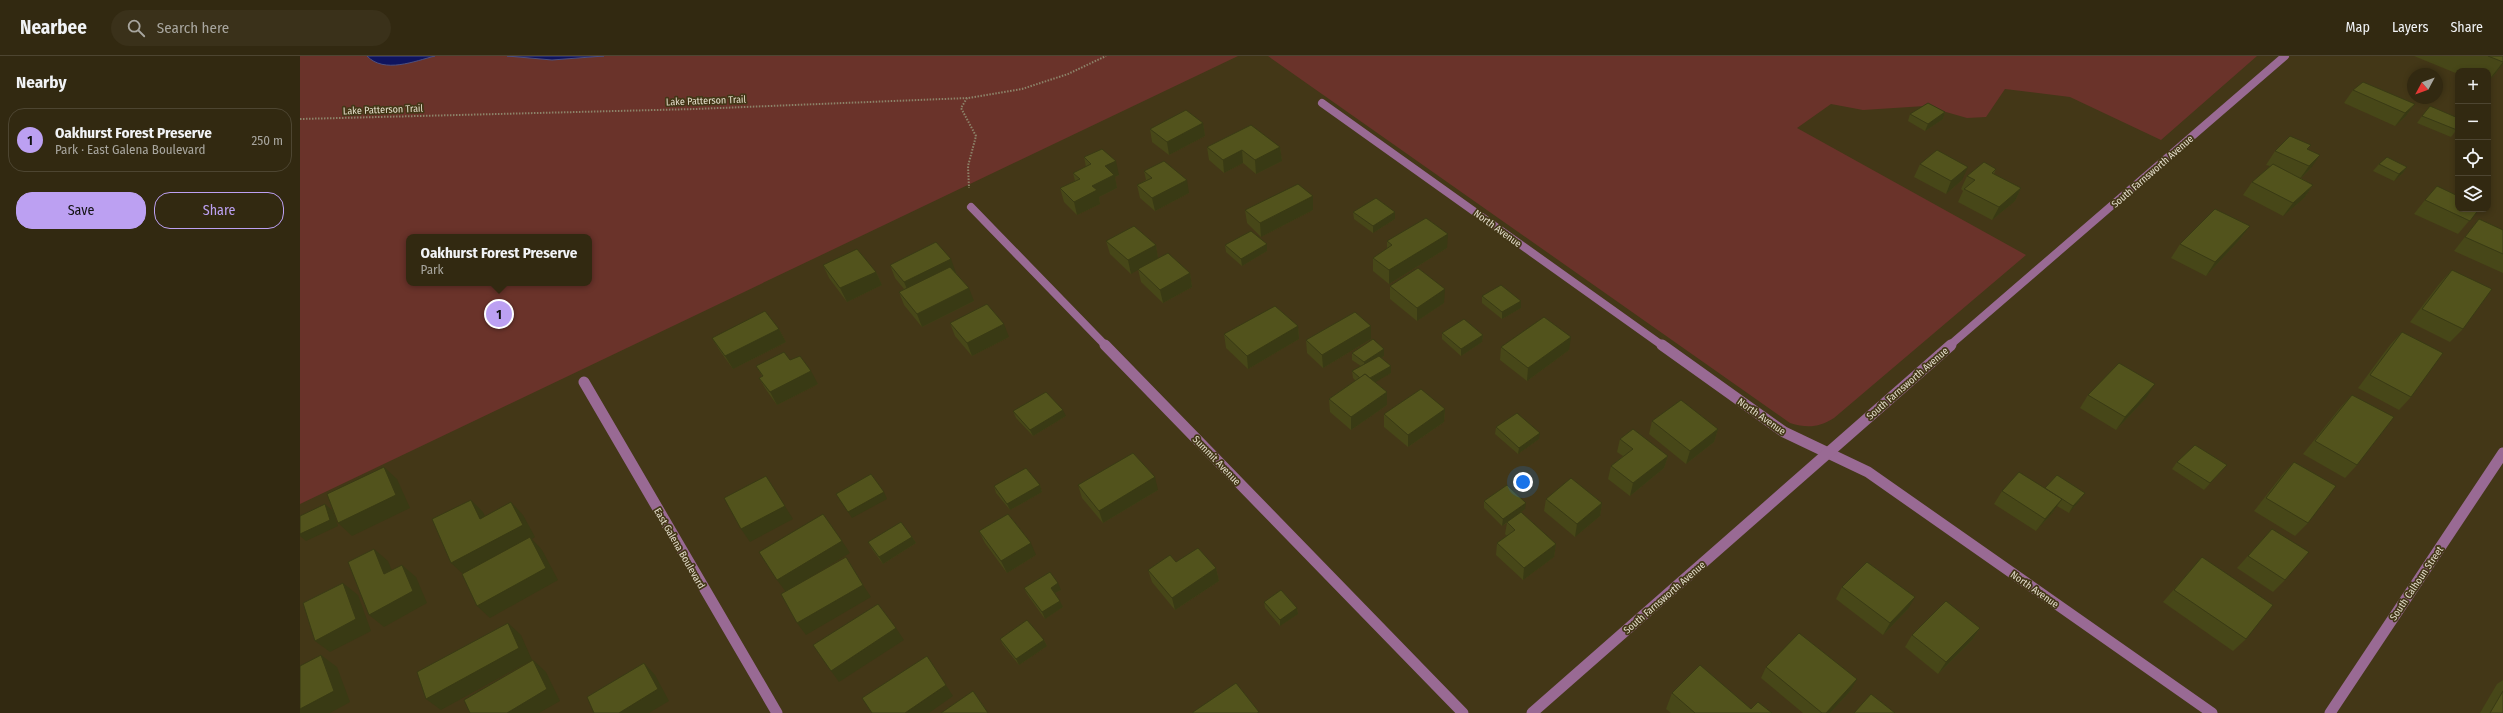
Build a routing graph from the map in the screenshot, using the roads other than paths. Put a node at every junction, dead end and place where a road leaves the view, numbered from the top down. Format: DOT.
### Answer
graph roads {
  1 [pos="2285,56"];
  2 [pos="1322,103"];
  3 [pos="971,207"];
  4 [pos="584,382"];
  5 [pos="1827,452"];
  6 [pos="2503,453"];
  7 [pos="776,713"];
  8 [pos="1463,713"];
  9 [pos="1532,713"];
  10 [pos="2212,713"];
  11 [pos="2330,713"];
  1 -- 5 [label="street, South Farnsworth Avenue"];
  2 -- 5 [label="street, North Avenue"];
  3 -- 8 [label="street, Summit Avenue"];
  4 -- 7 [label="street, East Galena Boulevard"];
  5 -- 9 [label="street, South Farnsworth Avenue"];
  5 -- 10 [label="street, North Avenue"];
  6 -- 11 [label="street, South Calhoun Street"];
}
